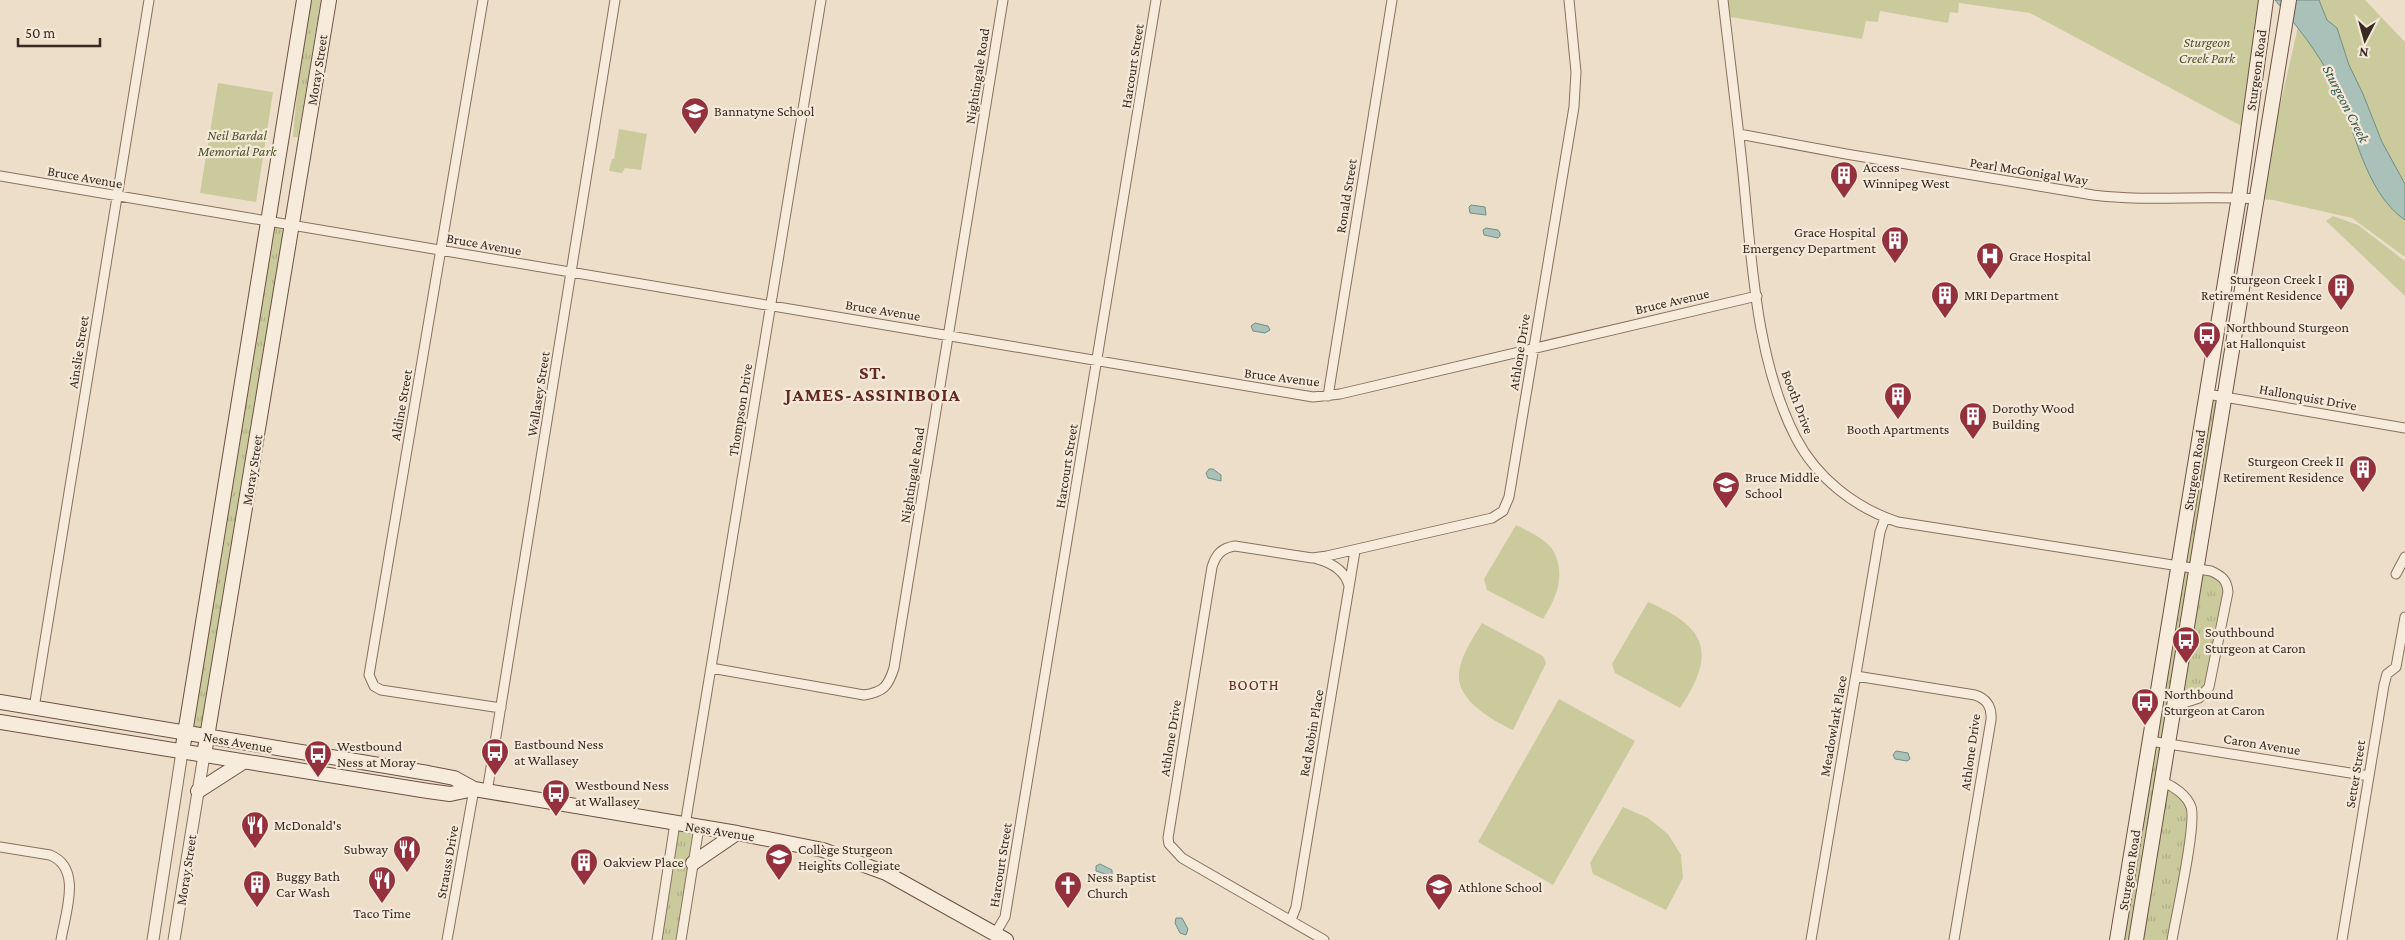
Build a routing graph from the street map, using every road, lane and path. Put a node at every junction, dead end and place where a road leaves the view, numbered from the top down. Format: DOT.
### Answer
graph roads {
  1 [pos="149,0"];
  2 [pos="304,0"];
  3 [pos="328,0"];
  4 [pos="483,0"];
  5 [pos="615,0"];
  6 [pos="821,0"];
  7 [pos="1003,0"];
  8 [pos="1156,0"];
  9 [pos="1392,0"];
  10 [pos="1569,0"];
  11 [pos="1723,0"];
  12 [pos="2266,0"];
  13 [pos="2289,0"];
  14 [pos="1739,134"];
  15 [pos="0,176"];
  16 [pos="117,196"];
  17 [pos="2239,197"];
  18 [pos="2258,199"];
  19 [pos="267,221"];
  20 [pos="292,225"];
  21 [pos="442,250"];
  22 [pos="572,272"];
  23 [pos="1757,296"];
  24 [pos="771,306"];
  25 [pos="949,335"];
  26 [pos="1534,348"];
  27 [pos="1097,361"];
  28 [pos="2207,394"];
  29 [pos="1328,396"];
  30 [pos="2226,398"];
  31 [pos="2405,428"];
  32 [pos="1885,518"];
  33 [pos="1356,551"];
  34 [pos="1312,558"];
  35 [pos="2405,558"];
  36 [pos="2178,568"];
  37 [pos="2198,570"];
  38 [pos="2396,574"];
  39 [pos="1349,590"];
  40 [pos="2405,617"];
  41 [pos="2401,667"];
  42 [pos="711,668"];
  43 [pos="1856,676"];
  44 [pos="0,702"];
  45 [pos="2175,706"];
  46 [pos="34,708"];
  47 [pos="501,708"];
  48 [pos="0,722"];
  49 [pos="185,732"];
  50 [pos="208,736"];
  51 [pos="2150,741"];
  52 [pos="2169,744"];
  53 [pos="182,752"];
  54 [pos="204,755"];
  55 [pos="243,762"];
  56 [pos="2369,776"];
  57 [pos="2163,782"];
  58 [pos="481,790"];
  59 [pos="198,791"];
  60 [pos="680,824"];
  61 [pos="699,827"];
  62 [pos="737,833"];
  63 [pos="0,847"];
  64 [pos="693,863"];
  65 [pos="1291,920"];
  66 [pos="1001,937"];
  67 [pos="61,940"];
  68 [pos="153,940"];
  69 [pos="174,940"];
  70 [pos="447,940"];
  71 [pos="657,940"];
  72 [pos="680,940"];
  73 [pos="1324,940"];
  74 [pos="1811,940"];
  75 [pos="1954,940"];
  76 [pos="2117,940"];
  77 [pos="2136,940"];
  78 [pos="2172,940"];
  79 [pos="2342,940"];
  1 -- 16 [label="street, Ainslie Street"];
  2 -- 19 [label="main road, Moray Street"];
  3 -- 20 [label="main road, Moray Street"];
  4 -- 21 [label="street, Aldine Street"];
  5 -- 22 [label="street, Wallasey Street"];
  6 -- 24 [label="street, Thompson Drive"];
  7 -- 25 [label="street, Nightingale Road"];
  8 -- 27 [label="street, Harcourt Street"];
  9 -- 29 [label="street, Ronald Street"];
  10 -- 26 [label="street, Athlone Drive"];
  11 -- 14 [label="street, Booth Drive"];
  12 -- 17 [label="main road, Sturgeon Road"];
  13 -- 18 [label="main road, Sturgeon Road"];
  14 -- 17 [label="street, Pearl McGonigal Way"];
  14 -- 23 [label="street, Booth Drive"];
  15 -- 16 [label="street, Bruce Avenue"];
  16 -- 19 [label="street, Bruce Avenue"];
  16 -- 46 [label="street, Ainslie Street"];
  17 -- 18 [label="street, Pearl McGonigal Way"];
  17 -- 28 [label="main road, Sturgeon Road"];
  18 -- 30 [label="main road, Sturgeon Road"];
  19 -- 20 [label="street, Bruce Avenue"];
  19 -- 49 [label="main road, Moray Street"];
  20 -- 21 [label="street, Bruce Avenue"];
  20 -- 50 [label="main road, Moray Street"];
  21 -- 22 [label="street, Bruce Avenue"];
  21 -- 47 [label="street, Aldine Street"];
  22 -- 24 [label="street, Bruce Avenue"];
  22 -- 47 [label="street, Wallasey Street"];
  23 -- 26 [label="street, Bruce Avenue"];
  23 -- 32 [label="street, Booth Drive"];
  24 -- 25 [label="street, Bruce Avenue"];
  24 -- 42 [label="street, Thompson Drive"];
  25 -- 27 [label="street, Bruce Avenue"];
  25 -- 42 [label="street, Nightingale Road"];
  26 -- 29 [label="street, Bruce Avenue"];
  26 -- 33 [label="street, Athlone Drive"];
  27 -- 29 [label="street, Bruce Avenue"];
  27 -- 66 [label="street, Harcourt Street"];
  28 -- 30 [label="street, Hallonquist Drive"];
  28 -- 36 [label="main road, Sturgeon Road"];
  30 -- 31 [label="street, Hallonquist Drive"];
  30 -- 37 [label="main road, Sturgeon Road"];
  32 -- 36 [label="street, Booth Drive"];
  32 -- 43 [label="street, Meadowlark Place"];
  33 -- 34 [label="street, Athlone Drive"];
  33 -- 39 [label="street, Red Robin Place"];
  34 -- 39 [label="street, Athlone Drive"];
  34 -- 65 [label="street, Athlone Drive"];
  35 -- 38 [label="street"];
  36 -- 37 [label="street, Booth Drive"];
  36 -- 51 [label="main road, Sturgeon Road"];
  37 -- 45 [label="main road, Sturgeon Road"];
  37 -- 45 [label="street"];
  39 -- 65 [label="street, Red Robin Place"];
  40 -- 41 [label="street, Setter Street"];
  41 -- 56 [label="street, Setter Street"];
  42 -- 60 [label="street, Thompson Drive"];
  43 -- 74 [label="street, Meadowlark Place"];
  43 -- 75 [label="street, Athlone Drive"];
  44 -- 46 [label="main road, Ness Avenue"];
  45 -- 52 [label="main road, Sturgeon Road"];
  46 -- 49 [label="main road, Ness Avenue"];
  47 -- 58 [label="street, Wallasey Street"];
  48 -- 53 [label="main road, Ness Avenue"];
  49 -- 50 [label="main road, Ness Avenue"];
  49 -- 53 [label="main road, Moray Street"];
  50 -- 54 [label="main road, Moray Street"];
  50 -- 58 [label="main road, Ness Avenue"];
  51 -- 52 [label="street, Caron Avenue"];
  51 -- 76 [label="main road, Sturgeon Road"];
  52 -- 56 [label="street, Caron Avenue"];
  52 -- 57 [label="main road, Sturgeon Road"];
  53 -- 54 [label="main road, Ness Avenue"];
  53 -- 68 [label="street, Moray Street"];
  54 -- 55 [label="main road, Ness Avenue"];
  54 -- 59 [label="street, Moray Street"];
  55 -- 58 [label="main road, Ness Avenue"];
  55 -- 59 [label="main road"];
  56 -- 79 [label="street, Setter Street"];
  57 -- 77 [label="main road, Sturgeon Road"];
  57 -- 78 [label="street"];
  58 -- 60 [label="main road, Ness Avenue"];
  58 -- 70 [label="street, Strauss Drive"];
  59 -- 69 [label="street, Moray Street"];
  60 -- 61 [label="main road, Ness Avenue"];
  60 -- 71 [label="street, Thompson Drive"];
  61 -- 62 [label="main road, Ness Avenue"];
  61 -- 64 [label="street"];
  62 -- 64 [label="main road"];
  62 -- 66 [label="main road, Ness Avenue"];
  63 -- 67 [label="street"];
  64 -- 72 [label="street"];
  65 -- 73 [label="street, Athlone Drive"];
}
